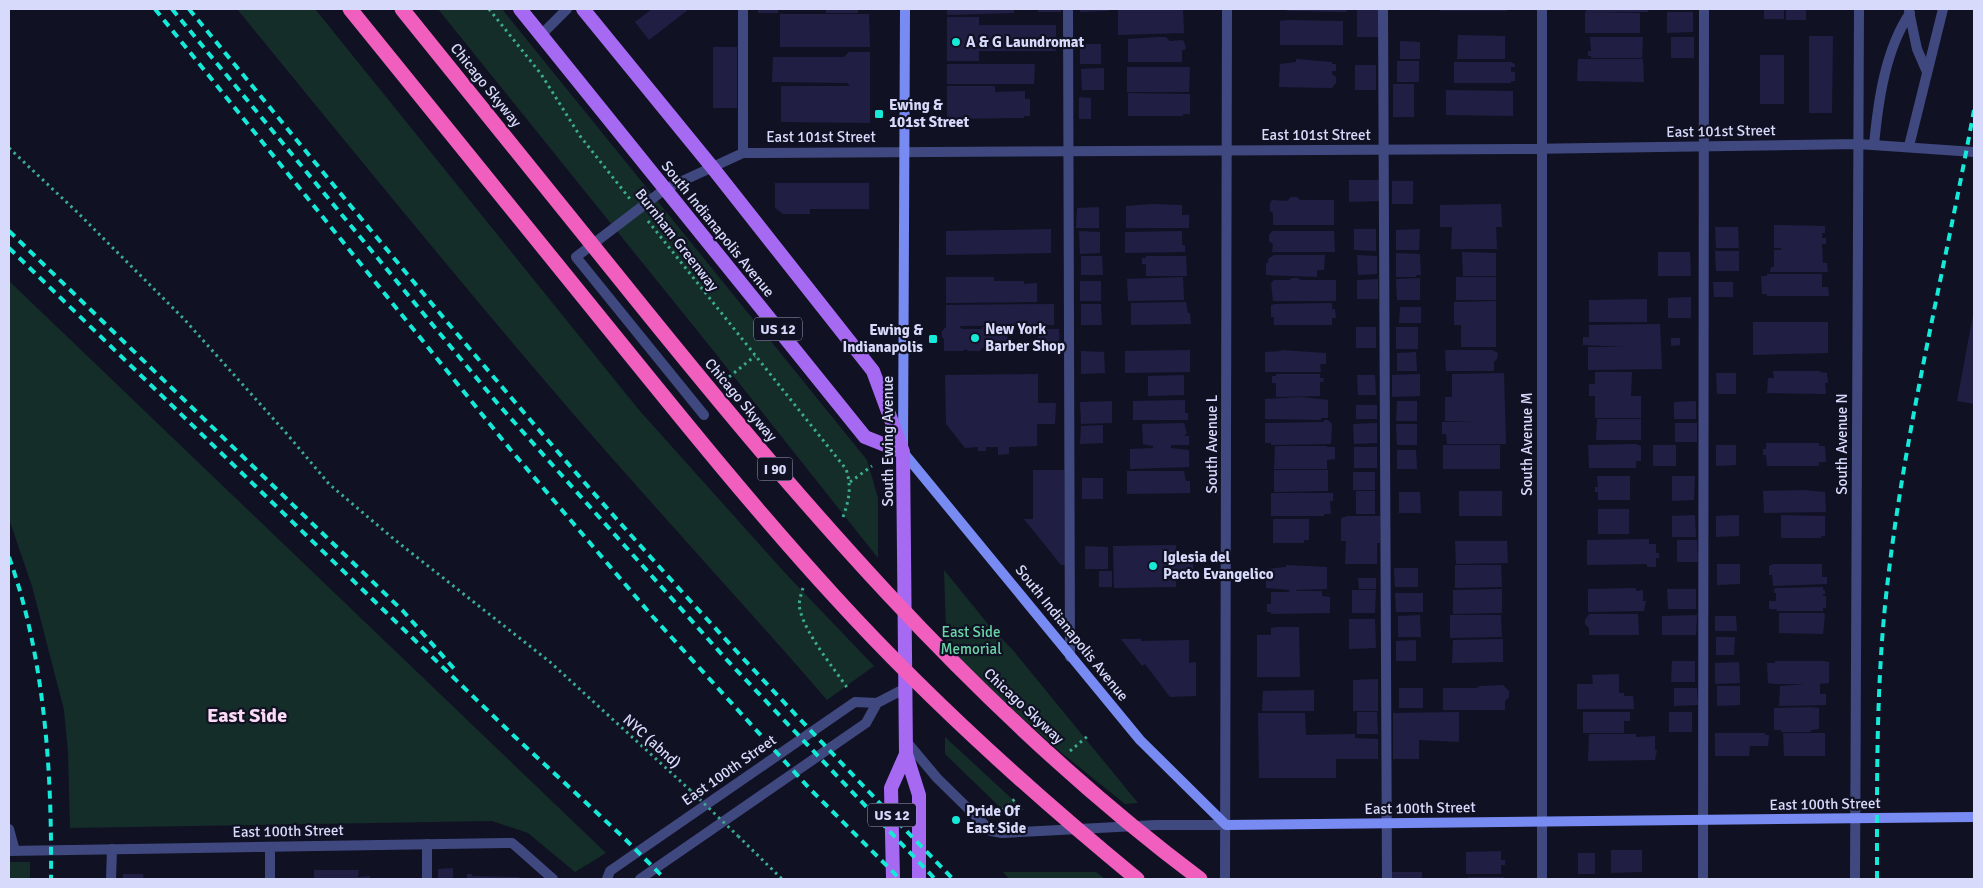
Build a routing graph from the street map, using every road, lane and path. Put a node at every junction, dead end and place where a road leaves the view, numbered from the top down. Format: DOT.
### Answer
graph roads {
  1 [pos="350,9"];
  2 [pos="402,9"];
  3 [pos="490,9"];
  4 [pos="520,9"];
  5 [pos="567,9"];
  6 [pos="583,9"];
  7 [pos="744,9"];
  8 [pos="905,9"];
  9 [pos="1068,9"];
  10 [pos="1227,9"];
  11 [pos="1383,9"];
  12 [pos="1542,9"];
  13 [pos="1704,9"];
  14 [pos="1859,9"];
  15 [pos="1943,9"];
  16 [pos="1909,11"];
  17 [pos="541,35"];
  18 [pos="1928,72"];
  19 [pos="1858,144"];
  20 [pos="1874,145"];
  21 [pos="1704,146"];
  22 [pos="1909,146"];
  23 [pos="9,148"];
  24 [pos="1542,148"];
  25 [pos="1383,149"];
  26 [pos="1228,150"];
  27 [pos="1068,151"];
  28 [pos="905,152"];
  29 [pos="1974,152"];
  30 [pos="743,153"];
  31 [pos="712,167"];
  32 [pos="665,189"];
  33 [pos="638,209"];
  34 [pos="704,415"];
  35 [pos="903,452"];
  36 [pos="872,466"];
  37 [pos="1070,657"];
  38 [pos="904,689"];
  39 [pos="877,703"];
  40 [pos="906,747"];
  41 [pos="1974,817"];
  42 [pos="1856,819"];
  43 [pos="1704,820"];
  44 [pos="1542,822"];
  45 [pos="1387,824"];
  46 [pos="1226,825"];
  47 [pos="9,829"];
  48 [pos="427,844"];
  49 [pos="270,847"];
  50 [pos="112,849"];
  51 [pos="12,851"];
  52 [pos="111,879"];
  53 [pos="270,879"];
  54 [pos="427,879"];
  55 [pos="553,879"];
  56 [pos="607,879"];
  57 [pos="640,879"];
  58 [pos="782,879"];
  59 [pos="892,879"];
  60 [pos="918,879"];
  61 [pos="1137,879"];
  62 [pos="1200,879"];
  63 [pos="1225,879"];
  64 [pos="1387,879"];
  65 [pos="1542,879"];
  66 [pos="1703,879"];
  67 [pos="1855,879"];
  1 -- 61 [label="highway, I 90, bridge"];
  2 -- 62 [label="highway, Chicago Skyway / I 90, bridge"];
  3 -- 33 [label="path, Burnham Greenway"];
  4 -- 17 [label="main road, South Indianapolis Avenue / US 12"];
  5 -- 17 [label="street"];
  6 -- 31 [label="main road, South Indianapolis Avenue / US 12"];
  7 -- 30 [label="street"];
  8 -- 28 [label="main road, South Ewing Avenue"];
  9 -- 27 [label="street"];
  10 -- 26 [label="street, South Avenue L"];
  11 -- 25 [label="street"];
  12 -- 24 [label="street, South Avenue M"];
  13 -- 21 [label="street"];
  14 -- 19 [label="street, South Avenue N"];
  15 -- 18 [label="street"];
  16 -- 18 [label="street"];
  16 -- 20 [label="street"];
  17 -- 32 [label="main road, South Indianapolis Avenue / US 12"];
  18 -- 22 [label="street"];
  19 -- 20 [label="street, East 101st Street"];
  19 -- 21 [label="street, East 101st Street"];
  19 -- 42 [label="street, South Avenue N"];
  20 -- 22 [label="street, East 101st Street"];
  21 -- 24 [label="street, East 101st Street"];
  21 -- 43 [label="street"];
  22 -- 29 [label="street, East 101st Street"];
  23 -- 58 [label="path, NYC (abnd), bridge"];
  24 -- 25 [label="street, East 101st Street"];
  24 -- 44 [label="street, South Avenue M"];
  25 -- 26 [label="street, East 101st Street"];
  25 -- 45 [label="street"];
  26 -- 27 [label="street, East 101st Street"];
  26 -- 46 [label="street, South Avenue L"];
  27 -- 28 [label="street, East 101st Street"];
  27 -- 37 [label="street"];
  28 -- 30 [label="street, East 101st Street"];
  28 -- 35 [label="main road, South Ewing Avenue"];
  30 -- 31 [label="street, East 101st Street"];
  31 -- 32 [label="street, East 101st Street"];
  31 -- 35 [label="main road, South Indianapolis Avenue / US 12"];
  32 -- 33 [label="street, East 101st Street"];
  32 -- 35 [label="main road, South Indianapolis Avenue / US 12"];
  33 -- 34 [label="street, East 101st Street"];
  33 -- 36 [label="path, Burnham Greenway"];
  35 -- 37 [label="main road, South Indianapolis Avenue"];
  35 -- 38 [label="main road, South Ewing Avenue / US 12"];
  37 -- 46 [label="main road, South Indianapolis Avenue"];
  38 -- 39 [label="street, East 100th Street"];
  38 -- 40 [label="main road, South Ewing Avenue / US 12"];
  39 -- 56 [label="street, East 100th Street"];
  39 -- 57 [label="street"];
  40 -- 46 [label="street, East 100th Street"];
  40 -- 59 [label="main road, South Ewing Avenue / US 12"];
  40 -- 60 [label="main road, South Ewing Avenue / US 12"];
  41 -- 42 [label="main road, East 100th Street"];
  42 -- 43 [label="main road, East 100th Street"];
  42 -- 67 [label="street, South Avenue N"];
  43 -- 44 [label="main road, East 100th Street"];
  43 -- 66 [label="street"];
  44 -- 45 [label="main road, East 100th Street"];
  44 -- 65 [label="street, South Avenue M"];
  45 -- 46 [label="main road, East 100th Street"];
  45 -- 64 [label="street"];
  46 -- 63 [label="street, South Avenue L"];
  47 -- 51 [label="street"];
  48 -- 49 [label="street, East 100th Street"];
  48 -- 54 [label="street"];
  48 -- 55 [label="street, East 100th Street"];
  49 -- 50 [label="street, East 100th Street"];
  49 -- 53 [label="street"];
  50 -- 51 [label="street, East 100th Street"];
  50 -- 52 [label="street"];
}
